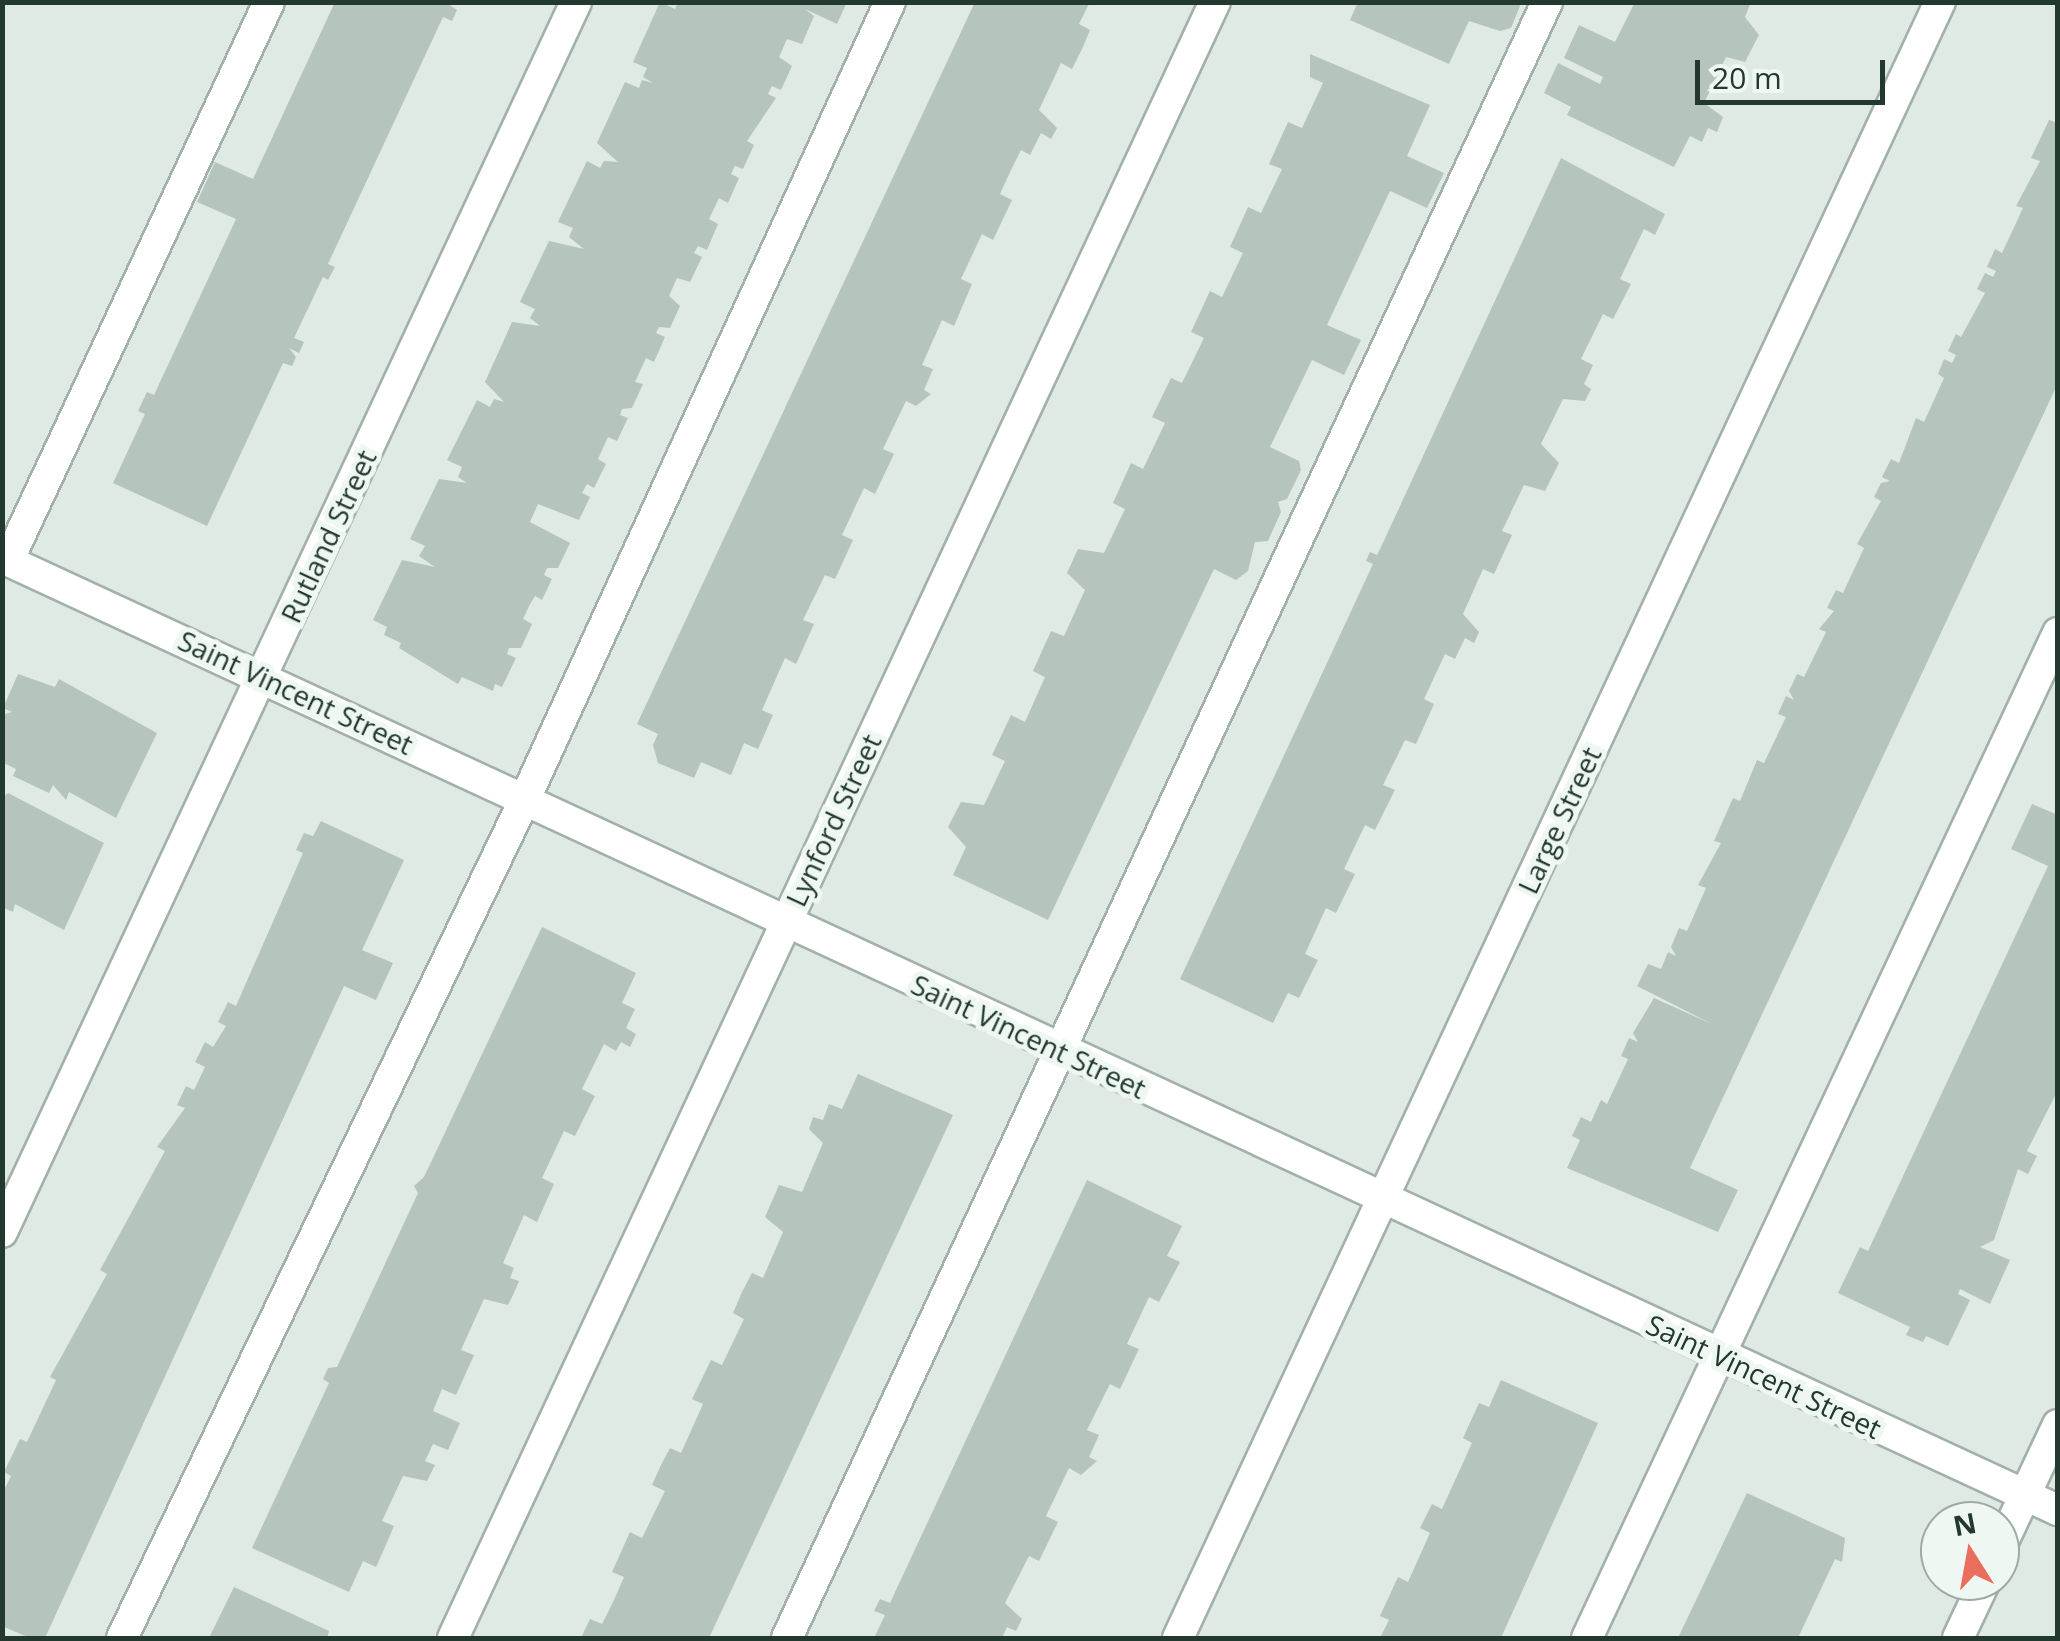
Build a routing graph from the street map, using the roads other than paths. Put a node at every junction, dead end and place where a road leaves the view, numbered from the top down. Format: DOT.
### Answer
graph roads {
  1 [pos="270,2"];
  2 [pos="576,2"];
  3 [pos="890,2"];
  4 [pos="1214,2"];
  5 [pos="1547,2"];
  6 [pos="1940,2"];
  7 [pos="5,559"];
  8 [pos="2058,633"];
  9 [pos="262,673"];
  10 [pos="524,801"];
  11 [pos="784,925"];
  12 [pos="1060,1050"];
  13 [pos="1382,1200"];
  14 [pos="2,1232"];
  15 [pos="1719,1356"];
  16 [pos="2058,1425"];
  17 [pos="2025,1494"];
  18 [pos="2020,1505"];
  19 [pos="2058,1510"];
  20 [pos="1976,1601"];
  21 [pos="122,1638"];
  22 [pos="454,1638"];
  23 [pos="786,1638"];
  24 [pos="1178,1638"];
  25 [pos="1586,1638"];
  26 [pos="1958,1638"];
  1 -- 7 [label="street"];
  2 -- 9 [label="street, Rutland Street"];
  3 -- 10 [label="street"];
  4 -- 11 [label="street, Lynford Street"];
  5 -- 12 [label="street"];
  6 -- 13 [label="street, Large Street"];
  7 -- 9 [label="street, Saint Vincent Street"];
  8 -- 15 [label="street"];
  9 -- 10 [label="street, Saint Vincent Street"];
  9 -- 14 [label="street, Rutland Street"];
  10 -- 11 [label="street, Saint Vincent Street"];
  10 -- 21 [label="street"];
  11 -- 12 [label="street, Saint Vincent Street"];
  11 -- 22 [label="street, Lynford Street"];
  12 -- 13 [label="street, Saint Vincent Street"];
  12 -- 23 [label="street"];
  13 -- 15 [label="street, Saint Vincent Street"];
  13 -- 24 [label="street, Large Street"];
  15 -- 17 [label="street, Saint Vincent Street"];
  15 -- 25 [label="street"];
  16 -- 17 [label="street"];
  17 -- 18 [label="street"];
  17 -- 19 [label="street, Saint Vincent Street"];
  20 -- 26 [label="street"];
}
